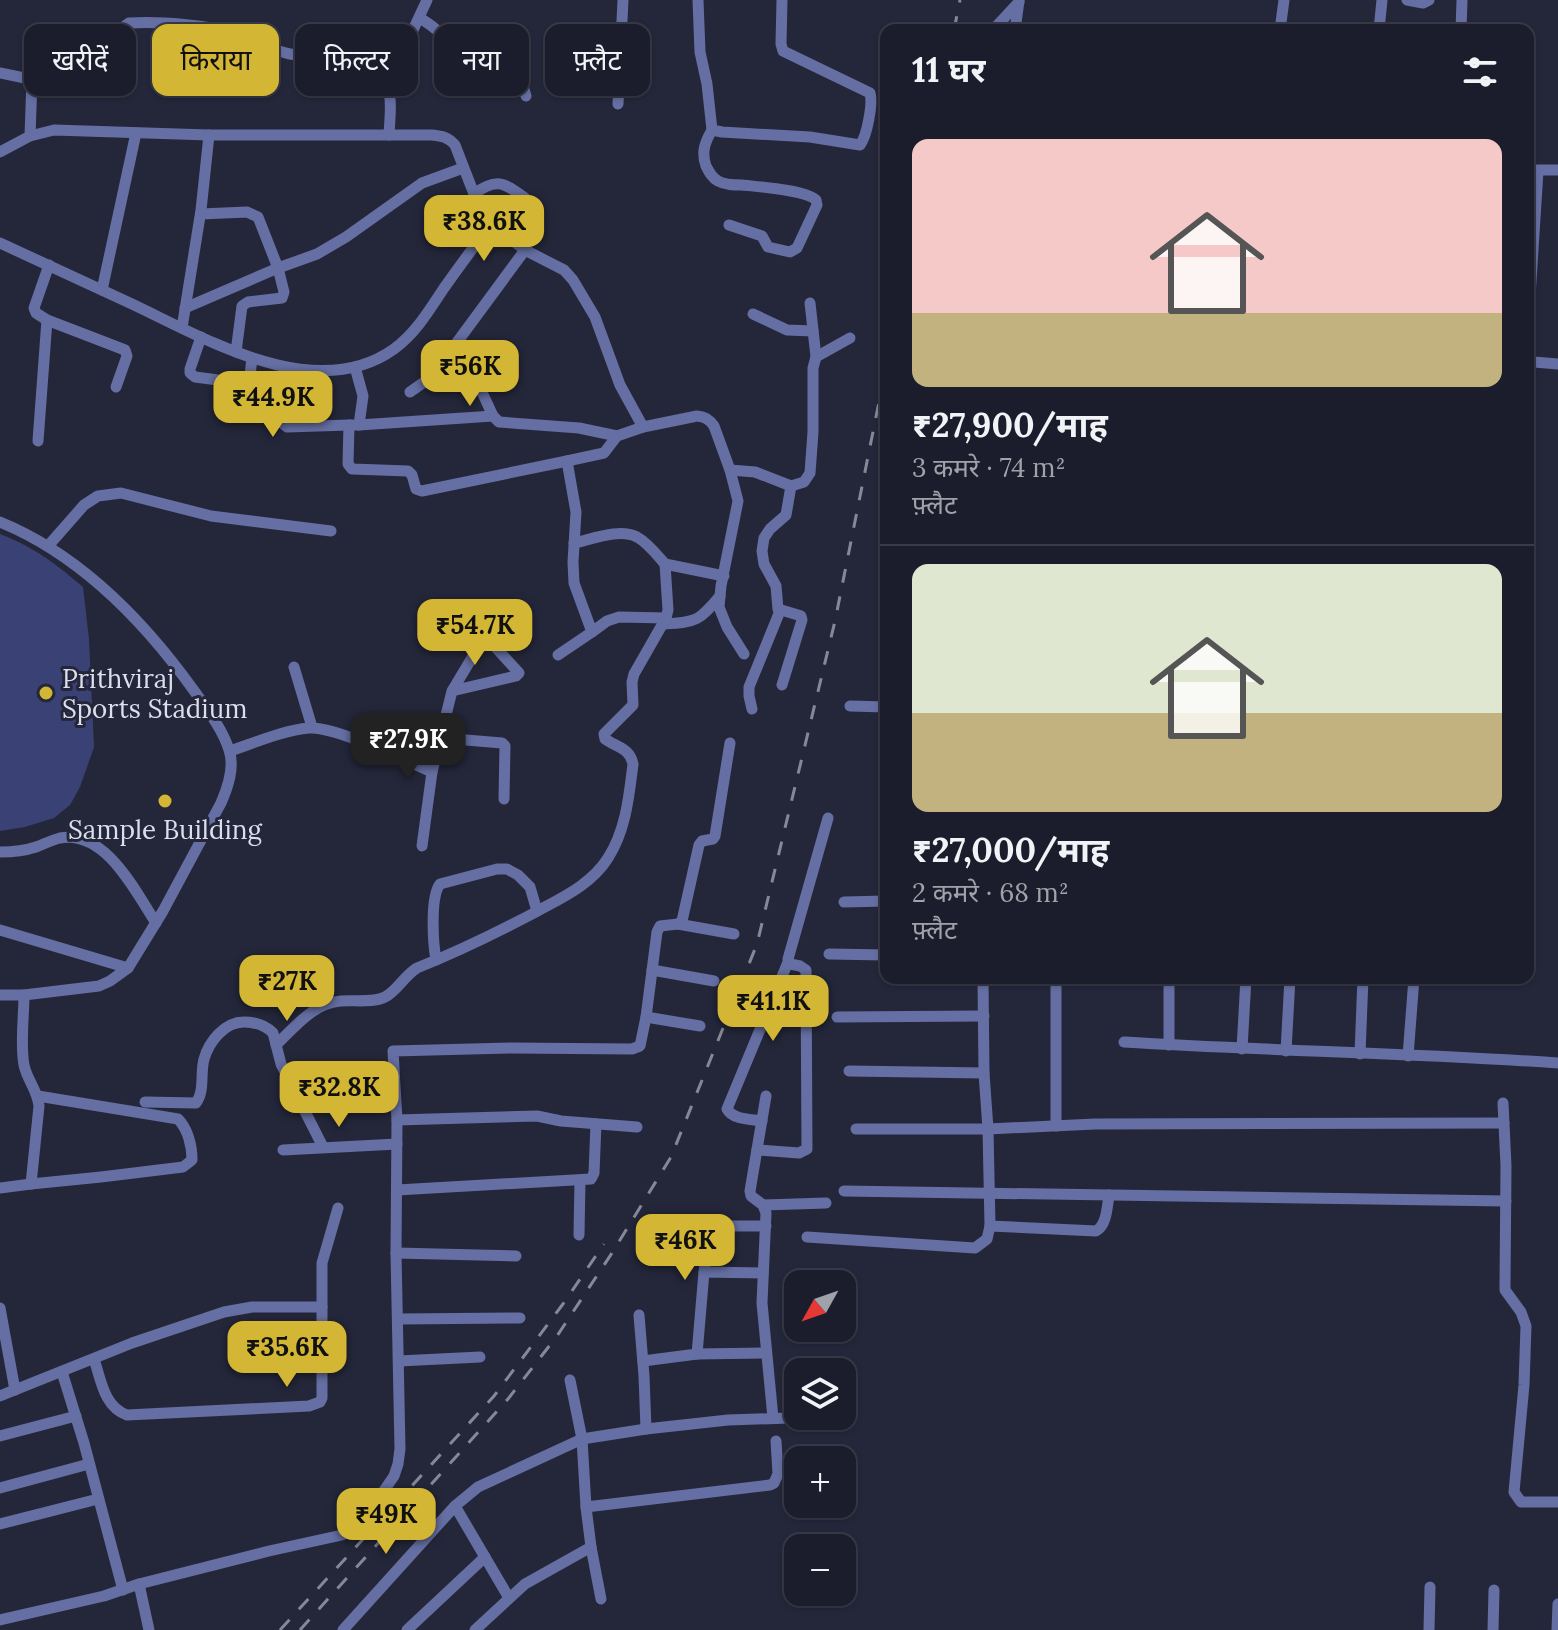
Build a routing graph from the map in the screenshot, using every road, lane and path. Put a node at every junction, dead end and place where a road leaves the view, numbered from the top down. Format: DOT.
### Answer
graph roads {
  1 [pos="427,0"];
  2 [pos="623,0"];
  3 [pos="698,0"];
  4 [pos="782,0"];
  5 [pos="1284,0"];
  6 [pos="1382,0"];
  7 [pos="1407,0"];
  8 [pos="1429,0"];
  9 [pos="1462,0"];
  10 [pos="1019,1"];
  11 [pos="420,18"];
  12 [pos="128,24"];
  13 [pos="417,24"];
  14 [pos="998,24"];
  15 [pos="1016,24"];
  16 [pos="1281,24"];
  17 [pos="1380,24"];
  18 [pos="1461,24"];
  19 [pos="434,27"];
  20 [pos="295,54"];
  21 [pos="0,73"];
  22 [pos="24,78"];
  23 [pos="31,96"];
  24 [pos="390,96"];
  25 [pos="618,104"];
  26 [pos="712,130"];
  27 [pos="136,133"];
  28 [pos="209,135"];
  29 [pos="389,135"];
  30 [pos="30,136"];
  31 [pos="0,152"];
  32 [pos="463,168"];
  33 [pos="1534,170"];
  34 [pos="1558,170"];
  35 [pos="474,194"];
  36 [pos="525,198"];
  37 [pos="201,214"];
  38 [pos="491,224"];
  39 [pos="729,225"];
  40 [pos="0,243"];
  41 [pos="525,250"];
  42 [pos="49,265"];
  43 [pos="278,268"];
  44 [pos="102,290"];
  45 [pos="810,303"];
  46 [pos="185,308"];
  47 [pos="753,314"];
  48 [pos="47,320"];
  49 [pos="182,328"];
  50 [pos="813,331"];
  51 [pos="201,337"];
  52 [pos="850,338"];
  53 [pos="236,352"];
  54 [pos="816,357"];
  55 [pos="252,358"];
  56 [pos="1534,362"];
  57 [pos="441,364"];
  58 [pos="1558,364"];
  59 [pos="355,367"];
  60 [pos="249,384"];
  61 [pos="116,387"];
  62 [pos="410,392"];
  63 [pos="493,416"];
  64 [pos="354,425"];
  65 [pos="643,427"];
  66 [pos="617,436"];
  67 [pos="38,441"];
  68 [pos="567,461"];
  69 [pos="730,470"];
  70 [pos="791,486"];
  71 [pos="0,522"];
  72 [pos="331,531"];
  73 [pos="574,543"];
  74 [pos="48,546"];
  75 [pos="665,564"];
  76 [pos="724,576"];
  77 [pos="720,596"];
  78 [pos="780,611"];
  79 [pos="665,621"];
  80 [pos="592,632"];
  81 [pos="744,654"];
  82 [pos="558,655"];
  83 [pos="294,667"];
  84 [pos="782,685"];
  85 [pos="452,691"];
  86 [pos="850,706"];
  87 [pos="880,707"];
  88 [pos="752,709"];
  89 [pos="312,727"];
  90 [pos="442,738"];
  91 [pos="730,743"];
  92 [pos="230,751"];
  93 [pos="432,772"];
  94 [pos="504,799"];
  95 [pos="828,818"];
  96 [pos="422,846"];
  97 [pos="0,852"];
  98 [pos="880,901"];
  99 [pos="844,902"];
  100 [pos="537,911"];
  101 [pos="156,923"];
  102 [pos="678,924"];
  103 [pos="0,930"];
  104 [pos="734,934"];
  105 [pos="829,954"];
  106 [pos="880,955"];
  107 [pos="436,960"];
  108 [pos="788,962"];
  109 [pos="128,968"];
  110 [pos="652,970"];
  111 [pos="714,981"];
  112 [pos="983,984"];
  113 [pos="1056,984"];
  114 [pos="1169,984"];
  115 [pos="1246,984"];
  116 [pos="1290,984"];
  117 [pos="1363,984"];
  118 [pos="1414,984"];
  119 [pos="0,995"];
  120 [pos="24,995"];
  121 [pos="984,1016"];
  122 [pos="646,1017"];
  123 [pos="837,1017"];
  124 [pos="700,1026"];
  125 [pos="1124,1042"];
  126 [pos="276,1045"];
  127 [pos="1169,1045"];
  128 [pos="1242,1049"];
  129 [pos="1286,1051"];
  130 [pos="1360,1054"];
  131 [pos="1408,1056"];
  132 [pos="1558,1063"];
  133 [pos="849,1071"];
  134 [pos="984,1073"];
  135 [pos="38,1096"];
  136 [pos="766,1096"];
  137 [pos="145,1102"];
  138 [pos="1503,1103"];
  139 [pos="397,1120"];
  140 [pos="762,1121"];
  141 [pos="1504,1123"];
  142 [pos="596,1124"];
  143 [pos="1056,1126"];
  144 [pos="637,1127"];
  145 [pos="856,1129"];
  146 [pos="988,1129"];
  147 [pos="397,1144"];
  148 [pos="323,1147"];
  149 [pos="283,1150"];
  150 [pos="757,1150"];
  151 [pos="580,1180"];
  152 [pos="31,1184"];
  153 [pos="0,1188"];
  154 [pos="397,1190"];
  155 [pos="844,1191"];
  156 [pos="990,1194"];
  157 [pos="1109,1195"];
  158 [pos="1506,1201"];
  159 [pos="826,1203"];
  160 [pos="763,1205"];
  161 [pos="338,1208"];
  162 [pos="766,1226"];
  163 [pos="990,1226"];
  164 [pos="579,1235"];
  165 [pos="807,1237"];
  166 [pos="396,1253"];
  167 [pos="516,1256"];
  168 [pos="704,1272"];
  169 [pos="763,1273"];
  170 [pos="322,1307"];
  171 [pos="0,1308"];
  172 [pos="639,1315"];
  173 [pos="520,1318"];
  174 [pos="399,1319"];
  175 [pos="766,1353"];
  176 [pos="697,1354"];
  177 [pos="480,1357"];
  178 [pos="94,1359"];
  179 [pos="399,1361"];
  180 [pos="643,1361"];
  181 [pos="62,1372"];
  182 [pos="570,1380"];
  183 [pos="15,1390"];
  184 [pos="0,1396"];
  185 [pos="76,1416"];
  186 [pos="773,1418"];
  187 [pos="784,1418"];
  188 [pos="646,1429"];
  189 [pos="0,1436"];
  190 [pos="582,1439"];
  191 [pos="776,1441"];
  192 [pos="89,1464"];
  193 [pos="0,1488"];
  194 [pos="98,1499"];
  195 [pos="1558,1502"];
  196 [pos="455,1506"];
  197 [pos="586,1507"];
  198 [pos="0,1524"];
  199 [pos="591,1547"];
  200 [pos="485,1557"];
  201 [pos="139,1584"];
  202 [pos="1430,1587"];
  203 [pos="123,1590"];
  204 [pos="1494,1590"];
  205 [pos="509,1598"];
  206 [pos="601,1599"];
  207 [pos="1558,1604"];
  208 [pos="3,1623"];
  209 [pos="149,1630"];
  210 [pos="343,1630"];
  211 [pos="407,1630"];
  212 [pos="475,1630"];
  213 [pos="1429,1630"];
  214 [pos="1493,1630"];
  215 [pos="1557,1630"];
  1 -- 11 [label="street"];
  2 -- 25 [label="street"];
  3 -- 26 [label="street"];
  4 -- 26 [label="street"];
  5 -- 16 [label="street"];
  6 -- 17 [label="street"];
  7 -- 8 [label="street"];
  9 -- 18 [label="street"];
  10 -- 14 [label="street"];
  10 -- 15 [label="street"];
  11 -- 13 [label="street"];
  11 -- 19 [label="street"];
  12 -- 20 [label="street"];
  21 -- 22 [label="street"];
  23 -- 30 [label="street"];
  24 -- 29 [label="street"];
  26 -- 39 [label="street"];
  27 -- 28 [label="street"];
  27 -- 30 [label="street"];
  27 -- 44 [label="street"];
  28 -- 29 [label="street"];
  28 -- 37 [label="street"];
  29 -- 32 [label="street"];
  30 -- 31 [label="street"];
  32 -- 35 [label="street"];
  32 -- 43 [label="street"];
  33 -- 34 [label="street"];
  35 -- 36 [label="street"];
  35 -- 38 [label="street"];
  37 -- 43 [label="street"];
  37 -- 46 [label="street"];
  38 -- 41 [label="street"];
  38 -- 59 [label="street"];
  40 -- 42 [label="street"];
  41 -- 57 [label="street"];
  41 -- 65 [label="street"];
  42 -- 44 [label="street"];
  42 -- 48 [label="street"];
  43 -- 46 [label="street"];
  43 -- 53 [label="street"];
  44 -- 49 [label="street"];
  45 -- 50 [label="street"];
  46 -- 49 [label="street"];
  47 -- 50 [label="street"];
  48 -- 61 [label="street"];
  48 -- 67 [label="street"];
  49 -- 51 [label="street"];
  50 -- 54 [label="street"];
  51 -- 53 [label="street"];
  51 -- 60 [label="street"];
  52 -- 54 [label="street"];
  53 -- 55 [label="street"];
  54 -- 70 [label="street"];
  55 -- 59 [label="street"];
  55 -- 60 [label="street"];
  56 -- 58 [label="street"];
  57 -- 62 [label="street"];
  57 -- 63 [label="street"];
  59 -- 64 [label="street"];
  60 -- 64 [label="street"];
  63 -- 64 [label="street"];
  63 -- 66 [label="street"];
  64 -- 68 [label="street"];
  65 -- 66 [label="street"];
  65 -- 69 [label="street"];
  66 -- 68 [label="street"];
  68 -- 73 [label="street"];
  69 -- 70 [label="street"];
  69 -- 76 [label="street"];
  70 -- 78 [label="street"];
  71 -- 74 [label="street"];
  72 -- 74 [label="street"];
  73 -- 75 [label="street"];
  73 -- 80 [label="street"];
  74 -- 92 [label="street"];
  75 -- 76 [label="street"];
  75 -- 79 [label="street"];
  76 -- 77 [label="street"];
  77 -- 79 [label="street"];
  77 -- 81 [label="street"];
  78 -- 84 [label="street"];
  78 -- 88 [label="street"];
  79 -- 80 [label="street"];
  79 -- 100 [label="street"];
  80 -- 82 [label="street"];
  83 -- 89 [label="street"];
  85 -- 85 [label="street"];
  85 -- 90 [label="street"];
  86 -- 87 [label="street"];
  89 -- 92 [label="street"];
  89 -- 93 [label="street"];
  90 -- 93 [label="street"];
  90 -- 94 [label="street"];
  91 -- 102 [label="street"];
  92 -- 101 [label="street"];
  93 -- 96 [label="street"];
  95 -- 108 [label="street"];
  97 -- 101 [label="street"];
  98 -- 99 [label="street"];
  100 -- 107 [label="street"];
  100 -- 107 [label="street"];
  101 -- 109 [label="street"];
  102 -- 104 [label="street"];
  102 -- 110 [label="street"];
  103 -- 109 [label="street"];
  105 -- 106 [label="street"];
  107 -- 126 [label="street"];
  108 -- 140 [label="street"];
  108 -- 150 [label="street"];
  109 -- 120 [label="street"];
  110 -- 111 [label="street"];
  110 -- 122 [label="street"];
  112 -- 121 [label="street"];
  113 -- 143 [label="street"];
  114 -- 127 [label="street"];
  115 -- 128 [label="street"];
  116 -- 129 [label="street"];
  117 -- 130 [label="street"];
  118 -- 131 [label="street"];
  119 -- 120 [label="street"];
  120 -- 135 [label="street"];
  121 -- 123 [label="street"];
  121 -- 134 [label="street"];
  122 -- 124 [label="street"];
  122 -- 139 [label="street"];
  125 -- 127 [label="street"];
  126 -- 137 [label="street"];
  126 -- 148 [label="street"];
  127 -- 128 [label="street"];
  128 -- 129 [label="street"];
  129 -- 130 [label="street"];
  130 -- 131 [label="street"];
  131 -- 132 [label="street"];
  133 -- 134 [label="street"];
  134 -- 146 [label="street"];
  135 -- 152 [label="street"];
  135 -- 152 [label="street"];
  136 -- 140 [label="street"];
  138 -- 141 [label="street"];
  139 -- 142 [label="street"];
  139 -- 147 [label="street"];
  140 -- 150 [label="street"];
  141 -- 143 [label="street"];
  141 -- 158 [label="street"];
  142 -- 144 [label="street"];
  142 -- 151 [label="street"];
  143 -- 146 [label="street"];
  145 -- 146 [label="street"];
  146 -- 156 [label="street"];
  147 -- 148 [label="street"];
  147 -- 154 [label="street"];
  148 -- 149 [label="street"];
  150 -- 160 [label="street"];
  151 -- 154 [label="street"];
  151 -- 164 [label="street"];
  152 -- 153 [label="street"];
  154 -- 166 [label="street"];
  155 -- 156 [label="street"];
  156 -- 157 [label="street"];
  156 -- 163 [label="street"];
  157 -- 158 [label="street"];
  157 -- 163 [label="street"];
  158 -- 195 [label="street"];
  159 -- 160 [label="street"];
  160 -- 162 [label="street"];
  161 -- 170 [label="street"];
  162 -- 168 [label="street"];
  162 -- 169 [label="street"];
  163 -- 165 [label="street"];
  166 -- 167 [label="street"];
  166 -- 174 [label="street"];
  168 -- 169 [label="street"];
  168 -- 176 [label="street"];
  169 -- 175 [label="street"];
  170 -- 178 [label="street"];
  170 -- 178 [label="street"];
  171 -- 183 [label="street"];
  172 -- 180 [label="street"];
  173 -- 174 [label="street"];
  174 -- 179 [label="street"];
  175 -- 176 [label="street"];
  175 -- 186 [label="street"];
  176 -- 180 [label="street"];
  177 -- 179 [label="street"];
  178 -- 181 [label="street"];
  179 -- 201 [label="street"];
  180 -- 188 [label="street"];
  181 -- 183 [label="street"];
  181 -- 185 [label="street"];
  182 -- 190 [label="street"];
  183 -- 184 [label="street"];
  185 -- 189 [label="street"];
  185 -- 192 [label="street"];
  186 -- 187 [label="street"];
  186 -- 188 [label="street"];
  188 -- 190 [label="street"];
  190 -- 196 [label="street"];
  190 -- 197 [label="street"];
  191 -- 197 [label="street"];
  192 -- 193 [label="street"];
  192 -- 194 [label="street"];
  194 -- 198 [label="street"];
  194 -- 203 [label="street"];
  196 -- 200 [label="street"];
  196 -- 210 [label="street"];
  197 -- 199 [label="street"];
  199 -- 205 [label="street"];
  199 -- 206 [label="street"];
  200 -- 205 [label="street"];
  200 -- 211 [label="street"];
  201 -- 203 [label="street"];
  201 -- 209 [label="street"];
  202 -- 213 [label="street"];
  203 -- 208 [label="street"];
  204 -- 214 [label="street"];
  205 -- 212 [label="street"];
  207 -- 215 [label="street"];
}
